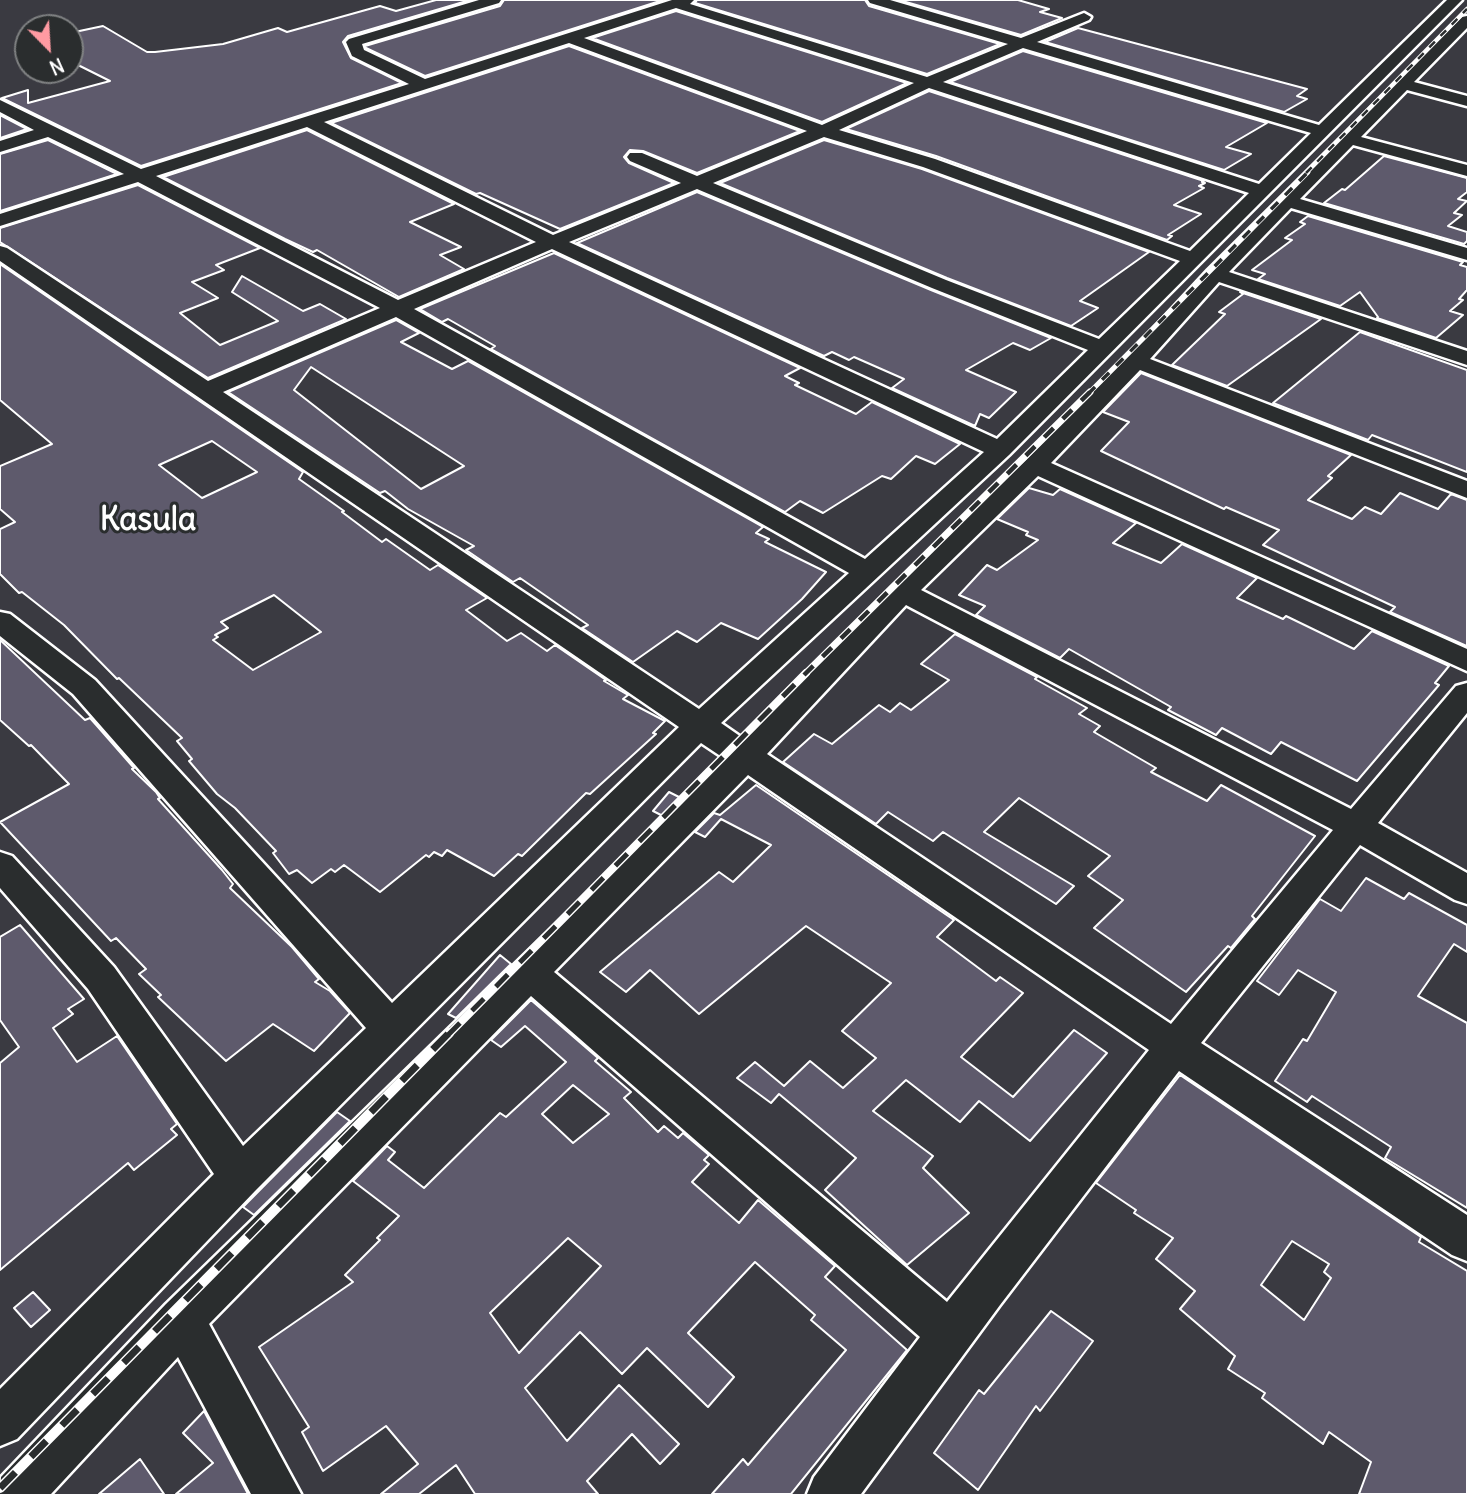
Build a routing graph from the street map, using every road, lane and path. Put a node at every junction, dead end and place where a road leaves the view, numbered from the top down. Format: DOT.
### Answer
graph roads {
  1 [pos="494,0"];
  2 [pos="875,0"];
  3 [pos="1455,0"];
  4 [pos="682,2"];
  5 [pos="1084,17"];
  6 [pos="1461,33"];
  7 [pos="570,38"];
  8 [pos="1025,44"];
  9 [pos="925,83"];
  10 [pos="1402,84"];
  11 [pos="425,85"];
  12 [pos="1467,101"];
  13 [pos="0,105"];
  14 [pos="310,122"];
  15 [pos="823,131"];
  16 [pos="47,132"];
  17 [pos="1336,135"];
  18 [pos="0,147"];
  19 [pos="636,157"];
  20 [pos="1467,171"];
  21 [pos="141,174"];
  22 [pos="697,183"];
  23 [pos="1276,197"];
  24 [pos="0,220"];
  25 [pos="552,242"];
  26 [pos="0,252"];
  27 [pos="1467,254"];
  28 [pos="1204,267"];
  29 [pos="398,310"];
  30 [pos="1104,349"];
  31 [pos="1467,358"];
  32 [pos="1136,361"];
  33 [pos="207,390"];
  34 [pos="1000,450"];
  35 [pos="1035,465"];
  36 [pos="1467,490"];
  37 [pos="869,573"];
  38 [pos="903,592"];
  39 [pos="0,621"];
  40 [pos="1467,661"];
  41 [pos="1467,693"];
  42 [pos="700,725"];
  43 [pos="747,755"];
  44 [pos="1355,827"];
  45 [pos="0,865"];
  46 [pos="1467,890"];
  47 [pos="528,972"];
  48 [pos="392,1030"];
  49 [pos="1175,1047"];
  50 [pos="240,1177"];
  51 [pos="1467,1240"];
  52 [pos="182,1320"];
  53 [pos="949,1333"];
  54 [pos="2,1413"];
  55 [pos="18,1494"];
  56 [pos="277,1494"];
  57 [pos="831,1494"];
  1 -- 11 [label="street"];
  2 -- 8 [label="street"];
  3 -- 17 [label="street"];
  4 -- 7 [label="street"];
  4 -- 9 [label="street"];
  5 -- 8 [label="street"];
  6 -- 10 [label="street"];
  7 -- 11 [label="street"];
  7 -- 15 [label="street"];
  8 -- 9 [label="street"];
  8 -- 17 [label="street"];
  9 -- 15 [label="street"];
  9 -- 23 [label="street"];
  10 -- 12 [label="street"];
  10 -- 17 [label="street"];
  11 -- 14 [label="street"];
  13 -- 16 [label="street"];
  14 -- 21 [label="street"];
  14 -- 25 [label="street"];
  15 -- 22 [label="street"];
  15 -- 28 [label="street"];
  16 -- 18 [label="street"];
  16 -- 21 [label="street"];
  17 -- 20 [label="street"];
  17 -- 23 [label="street"];
  19 -- 22 [label="street"];
  21 -- 24 [label="street"];
  21 -- 29 [label="street"];
  22 -- 25 [label="street"];
  22 -- 30 [label="street"];
  23 -- 27 [label="street"];
  23 -- 28 [label="street"];
  25 -- 29 [label="street"];
  25 -- 34 [label="street"];
  26 -- 33 [label="street"];
  28 -- 30 [label="street"];
  28 -- 31 [label="street"];
  28 -- 32 [label="street"];
  29 -- 33 [label="street"];
  29 -- 37 [label="street"];
  30 -- 34 [label="street"];
  32 -- 35 [label="street"];
  32 -- 36 [label="street"];
  33 -- 42 [label="street"];
  34 -- 37 [label="street"];
  35 -- 38 [label="street"];
  35 -- 40 [label="street"];
  37 -- 42 [label="street"];
  38 -- 43 [label="street"];
  38 -- 44 [label="street"];
  39 -- 48 [label="street"];
  41 -- 44 [label="street"];
  42 -- 43 [label="street"];
  42 -- 48 [label="street"];
  43 -- 47 [label="street"];
  43 -- 49 [label="street"];
  44 -- 46 [label="street"];
  44 -- 49 [label="street"];
  45 -- 50 [label="street"];
  47 -- 52 [label="street"];
  47 -- 53 [label="street"];
  48 -- 50 [label="street"];
  49 -- 51 [label="street"];
  49 -- 53 [label="street"];
  50 -- 54 [label="street"];
  52 -- 55 [label="street"];
  52 -- 56 [label="street"];
  53 -- 57 [label="street"];
}
